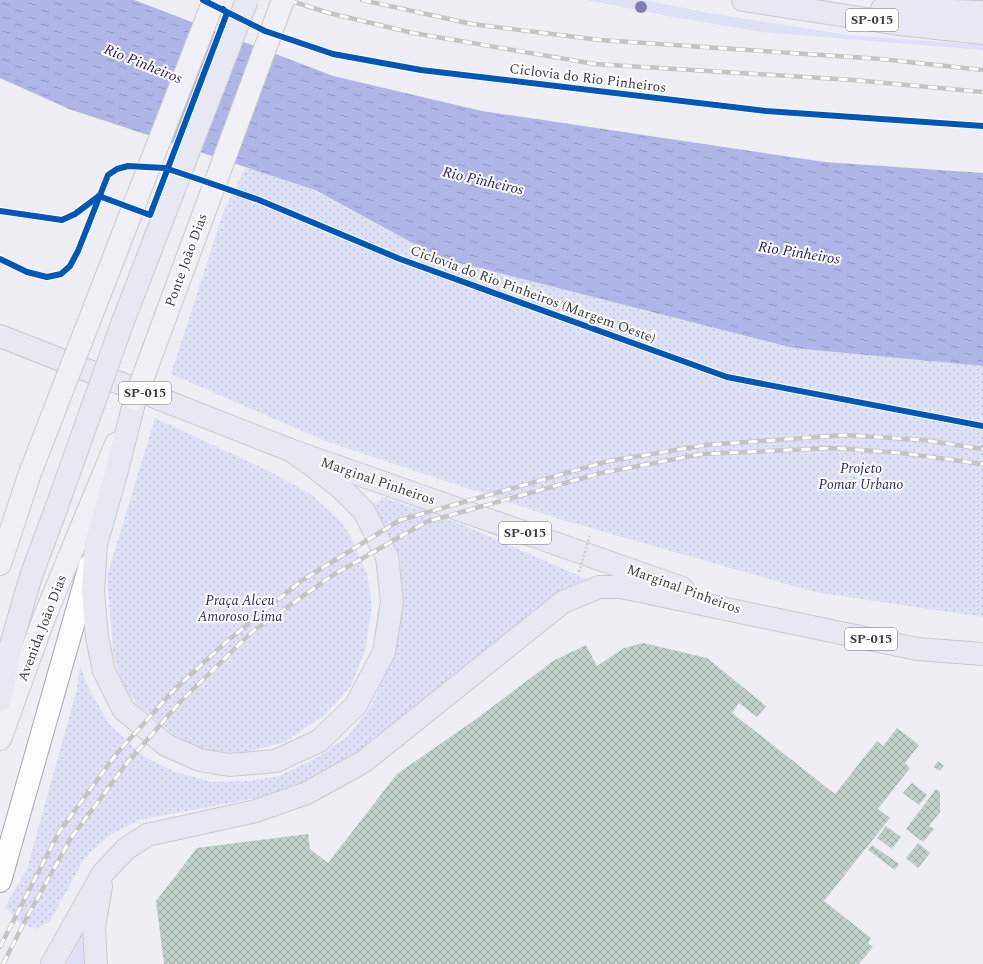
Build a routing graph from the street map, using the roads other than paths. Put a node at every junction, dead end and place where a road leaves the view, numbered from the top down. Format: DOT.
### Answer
graph roads {
  1 [pos="214,0"];
  2 [pos="247,0"];
  3 [pos="283,0"];
  4 [pos="752,2"];
  5 [pos="983,12"];
  6 [pos="983,32"];
  7 [pos="0,336"];
  8 [pos="134,398"];
  9 [pos="290,450"];
  10 [pos="19,503"];
  11 [pos="86,519"];
  12 [pos="0,527"];
  13 [pos="96,544"];
  14 [pos="0,564"];
  15 [pos="760,616"];
  16 [pos="983,654"];
  17 [pos="0,700"];
  18 [pos="0,739"];
  19 [pos="102,873"];
  20 [pos="0,881"];
  21 [pos="52,964"];
  22 [pos="96,964"];
  1 -- 10 [label="main road, bridge"];
  2 -- 17 [label="highway, bridge"];
  3 -- 8 [label="main road, Ponte João Dias, bridge"];
  4 -- 5 [label="highway"];
  4 -- 6 [label="highway, SP-015"];
  7 -- 9 [label="highway, Marginal Pinheiros / SP-015"];
  8 -- 11 [label="main road, Ponte João Dias"];
  8 -- 13 [label="highway"];
  9 -- 13 [label="highway"];
  9 -- 15 [label="highway, Marginal Pinheiros / SP-015"];
  10 -- 12 [label="main road"];
  10 -- 14 [label="main road"];
  11 -- 18 [label="main road, Avenida João Dias"];
  13 -- 20 [label="main road"];
  15 -- 16 [label="highway, SP-015"];
  15 -- 19 [label="highway"];
  19 -- 21 [label="highway"];
  19 -- 22 [label="highway"];
}
